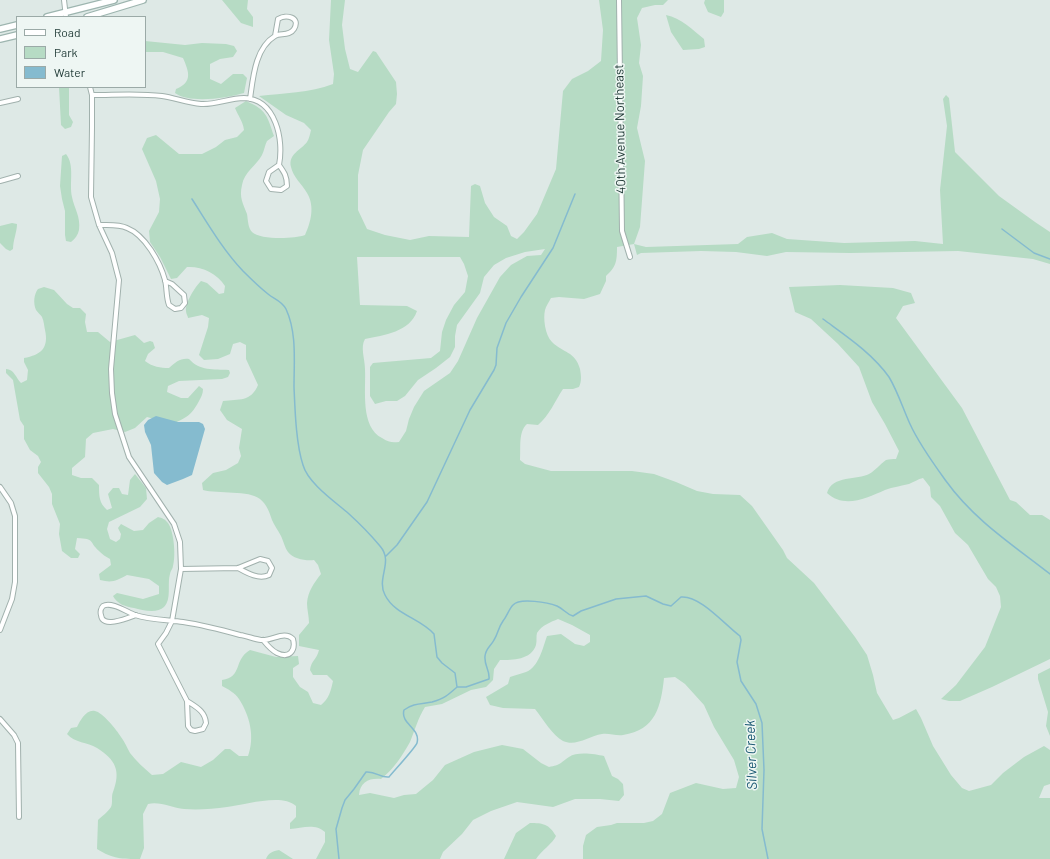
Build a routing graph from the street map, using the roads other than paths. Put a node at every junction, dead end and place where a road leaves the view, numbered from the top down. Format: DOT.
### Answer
graph roads {
  1 [pos="64,0"];
  2 [pos="114,0"];
  3 [pos="143,0"];
  4 [pos="619,0"];
  5 [pos="66,15"];
  6 [pos="56,16"];
  7 [pos="90,16"];
  8 [pos="16,25"];
  9 [pos="0,29"];
  10 [pos="16,35"];
  11 [pos="275,36"];
  12 [pos="0,39"];
  13 [pos="90,88"];
  14 [pos="92,95"];
  15 [pos="18,99"];
  16 [pos="250,99"];
  17 [pos="0,104"];
  18 [pos="279,165"];
  19 [pos="18,176"];
  20 [pos="0,181"];
  21 [pos="99,225"];
  22 [pos="630,257"];
  23 [pos="165,281"];
  24 [pos="0,487"];
  25 [pos="238,568"];
  26 [pos="180,569"];
  27 [pos="136,615"];
  28 [pos="172,620"];
  29 [pos="0,630"];
  30 [pos="263,640"];
  31 [pos="187,701"];
  32 [pos="0,719"];
  33 [pos="19,817"];
  1 -- 5 [label="street"];
  2 -- 5 [label="main road"];
  3 -- 7 [label="main road"];
  4 -- 22 [label="street, 40th Avenue Northeast"];
  5 -- 6 [label="main road"];
  8 -- 9 [label="main road"];
  10 -- 12 [label="main road"];
  11 -- 11 [label="street"];
  11 -- 16 [label="street"];
  13 -- 14 [label="street"];
  14 -- 16 [label="street"];
  14 -- 21 [label="street"];
  15 -- 17 [label="street"];
  16 -- 18 [label="street"];
  18 -- 18 [label="street"];
  19 -- 20 [label="street"];
  21 -- 23 [label="street"];
  21 -- 26 [label="street"];
  23 -- 23 [label="street"];
  24 -- 29 [label="street"];
  25 -- 25 [label="street"];
  25 -- 26 [label="street"];
  26 -- 28 [label="street"];
  27 -- 27 [label="street"];
  27 -- 28 [label="street"];
  28 -- 30 [label="street"];
  28 -- 31 [label="street"];
  30 -- 30 [label="street"];
  31 -- 31 [label="street"];
  32 -- 33 [label="street"];
}
